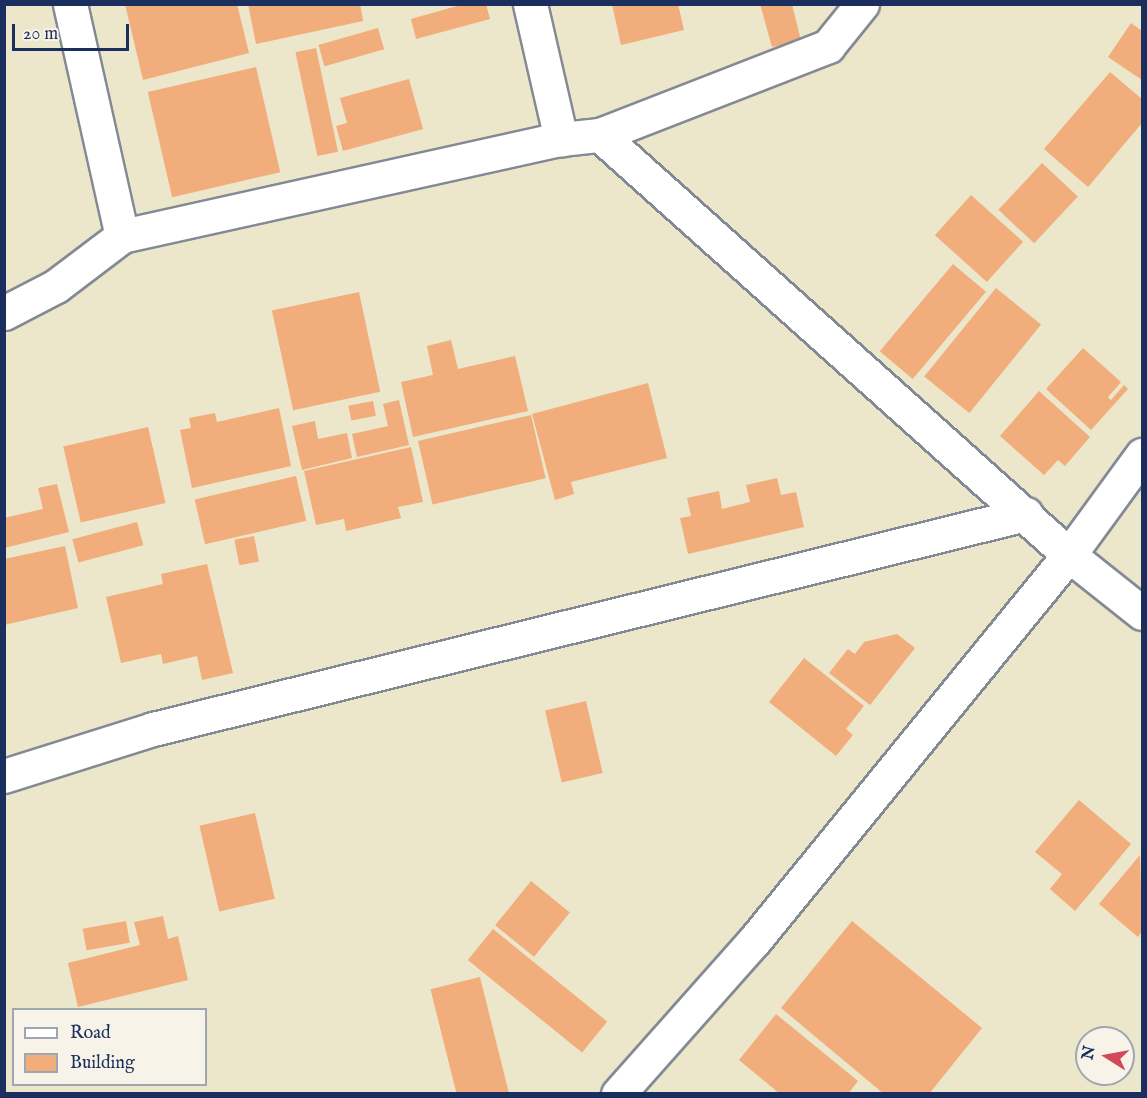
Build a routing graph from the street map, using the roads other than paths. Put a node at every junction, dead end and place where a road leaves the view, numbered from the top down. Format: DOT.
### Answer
graph roads {
  1 [pos="70,4"];
  2 [pos="530,4"];
  3 [pos="862,4"];
  4 [pos="600,135"];
  5 [pos="561,139"];
  6 [pos="122,236"];
  7 [pos="4,313"];
  8 [pos="1143,455"];
  9 [pos="1026,514"];
  10 [pos="1069,555"];
  11 [pos="1143,613"];
  12 [pos="4,776"];
  13 [pos="618,1094"];
  1 -- 6 [label="street"];
  2 -- 5 [label="street"];
  3 -- 4 [label="street"];
  4 -- 5 [label="street"];
  4 -- 9 [label="street"];
  5 -- 6 [label="street"];
  6 -- 7 [label="street"];
  8 -- 10 [label="street"];
  9 -- 10 [label="street"];
  9 -- 12 [label="street"];
  10 -- 11 [label="street"];
  10 -- 13 [label="street"];
}
